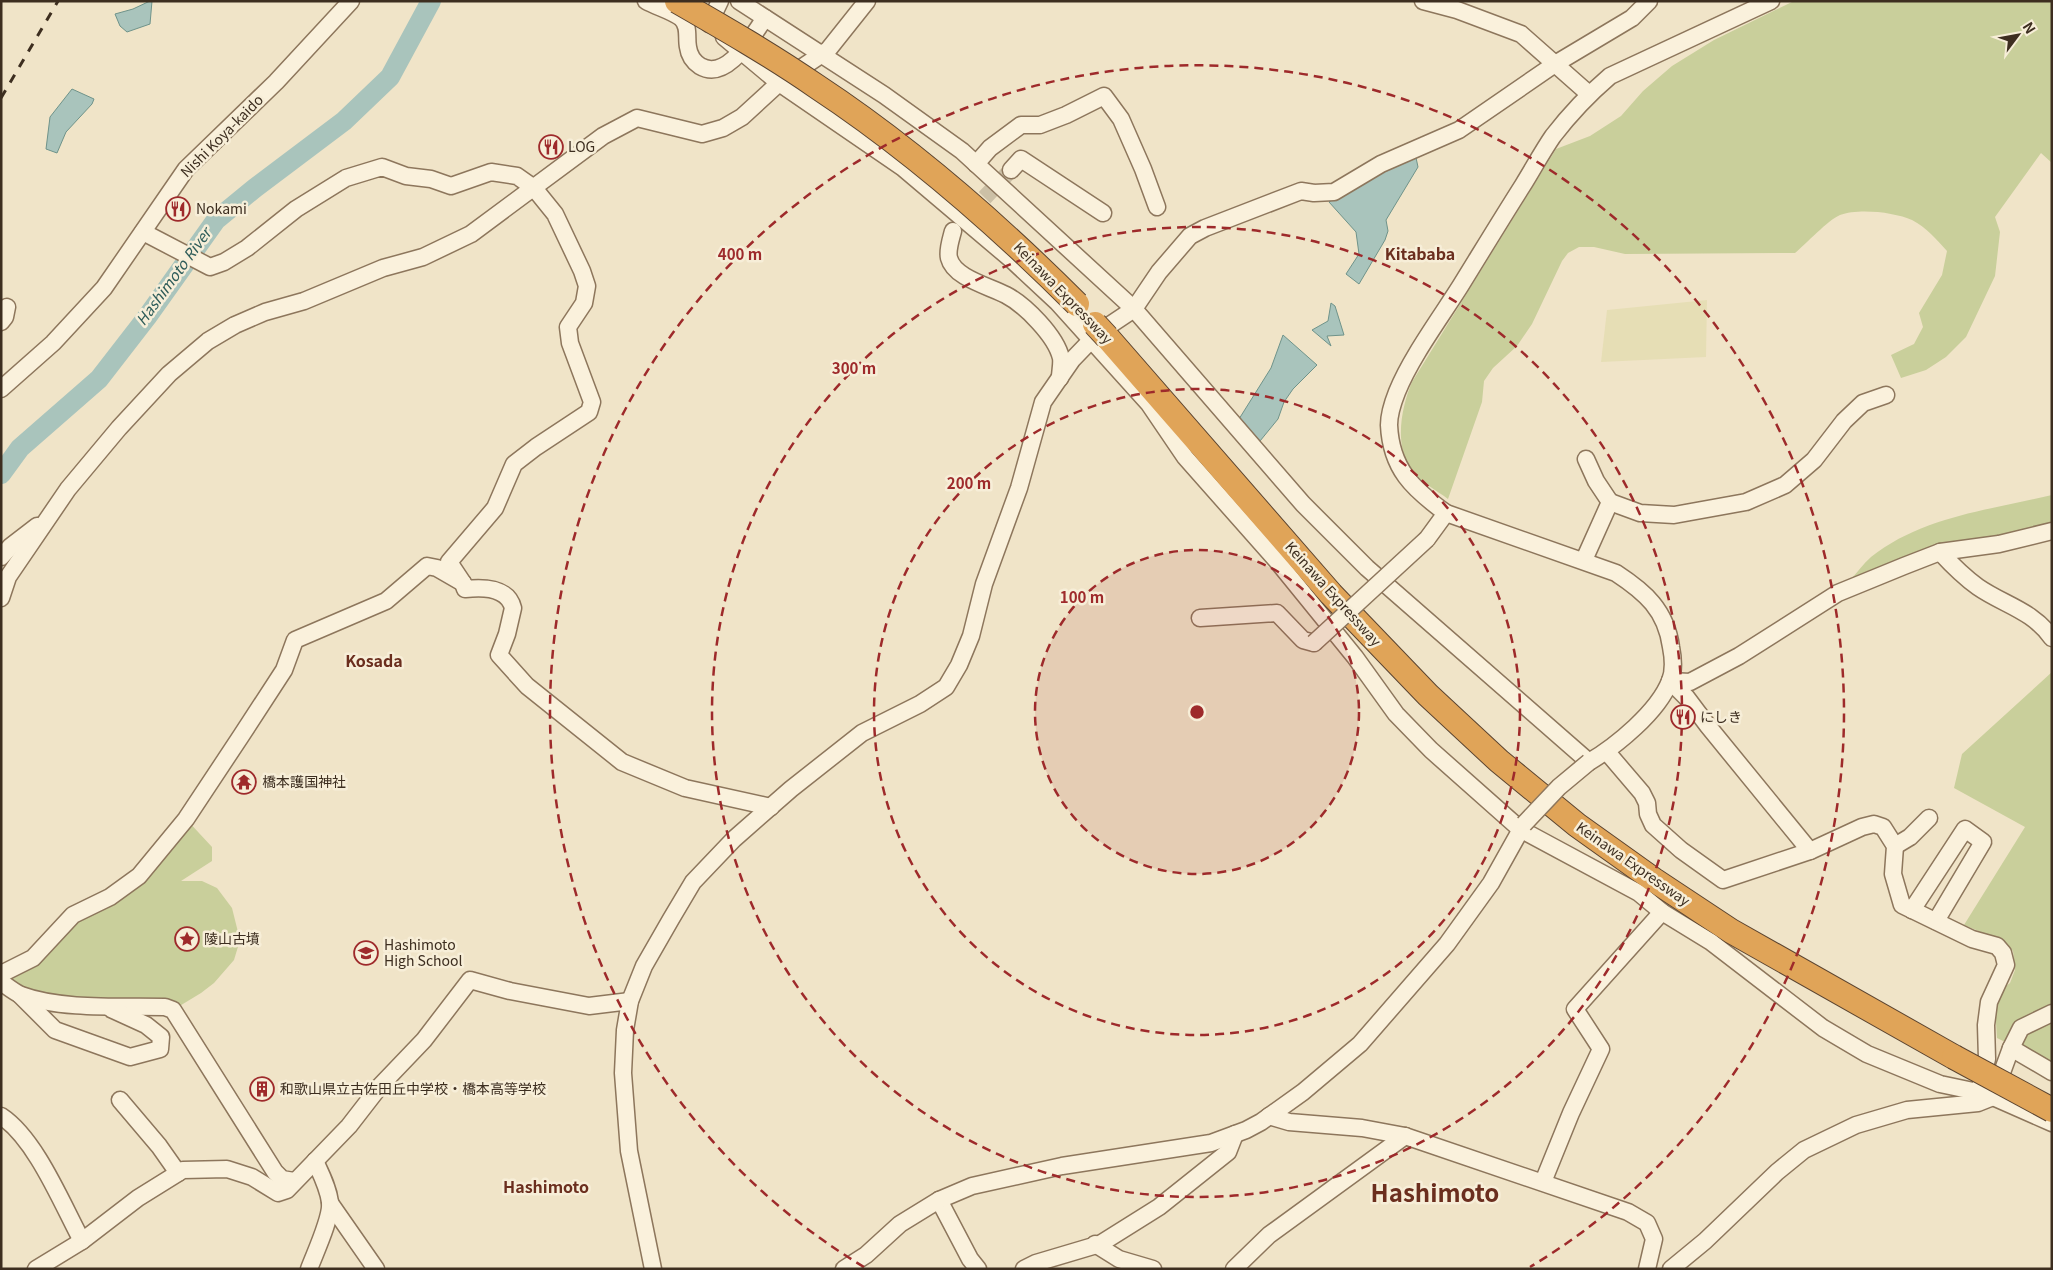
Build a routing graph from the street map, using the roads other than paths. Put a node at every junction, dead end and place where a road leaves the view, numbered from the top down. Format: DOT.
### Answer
graph roads {
  1 [pos="351,1"];
  2 [pos="646,1"];
  3 [pos="677,1"];
  4 [pos="686,1"];
  5 [pos="720,1"];
  6 [pos="739,1"];
  7 [pos="867,1"];
  8 [pos="1423,1"];
  9 [pos="1649,1"];
  10 [pos="1771,1"];
  11 [pos="765,18"];
  12 [pos="709,24"];
  13 [pos="740,52"];
  14 [pos="822,54"];
  15 [pos="1555,64"];
  16 [pos="779,83"];
  17 [pos="1589,94"];
  18 [pos="976,164"];
  19 [pos="1011,170"];
  20 [pos="534,188"];
  21 [pos="1157,207"];
  22 [pos="1103,213"];
  23 [pos="144,232"];
  24 [pos="953,232"];
  25 [pos="1134,309"];
  26 [pos="1098,334"];
  27 [pos="1060,378"];
  28 [pos="1,389"];
  29 [pos="1886,395"];
  30 [pos="1586,459"];
  31 [pos="1610,502"];
  32 [pos="1446,513"];
  33 [pos="48,518"];
  34 [pos="2052,532"];
  35 [pos="1940,552"];
  36 [pos="1,557"];
  37 [pos="1584,560"];
  38 [pos="463,584"];
  39 [pos="1,598"];
  40 [pos="1200,618"];
  41 [pos="2052,638"];
  42 [pos="1670,681"];
  43 [pos="1607,752"];
  44 [pos="1589,762"];
  45 [pos="771,807"];
  46 [pos="1929,818"];
  47 [pos="1522,826"];
  48 [pos="1895,846"];
  49 [pos="1810,851"];
  50 [pos="1912,910"];
  51 [pos="1662,912"];
  52 [pos="1936,921"];
  53 [pos="1,974"];
  54 [pos="1,982"];
  55 [pos="20,995"];
  56 [pos="630,1001"];
  57 [pos="105,1006"];
  58 [pos="2052,1013"];
  59 [pos="2011,1048"];
  60 [pos="2052,1072"];
  61 [pos="1993,1097"];
  62 [pos="1978,1098"];
  63 [pos="120,1100"];
  64 [pos="2052,1110"];
  65 [pos="1,1116"];
  66 [pos="1269,1116"];
  67 [pos="2052,1123"];
  68 [pos="1235,1134"];
  69 [pos="1405,1136"];
  70 [pos="315,1161"];
  71 [pos="178,1173"];
  72 [pos="294,1181"];
  73 [pos="1543,1182"];
  74 [pos="939,1200"];
  75 [pos="330,1203"];
  76 [pos="82,1241"];
  77 [pos="1095,1244"];
  78 [pos="36,1269"];
  79 [pos="309,1269"];
  80 [pos="376,1269"];
  81 [pos="653,1269"];
  82 [pos="844,1269"];
  83 [pos="978,1269"];
  84 [pos="1024,1269"];
  85 [pos="1153,1269"];
  86 [pos="1234,1269"];
  87 [pos="1647,1269"];
  88 [pos="1671,1269"];
  1 -- 23 [label="street, Nishi Koya-kaido"];
  2 -- 13 [label="street"];
  3 -- 26 [label="highway, Keinawa Expressway, bridge"];
  4 -- 12 [label="street"];
  5 -- 12 [label="street"];
  6 -- 11 [label="street"];
  7 -- 14 [label="street"];
  8 -- 15 [label="street"];
  9 -- 15 [label="street"];
  10 -- 17 [label="street"];
  11 -- 13 [label="street"];
  11 -- 14 [label="street"];
  12 -- 13 [label="street"];
  13 -- 16 [label="street"];
  14 -- 16 [label="street"];
  14 -- 18 [label="street"];
  15 -- 17 [label="street"];
  15 -- 25 [label="street"];
  16 -- 20 [label="street"];
  16 -- 26 [label="street"];
  17 -- 32 [label="street"];
  18 -- 21 [label="street"];
  18 -- 25 [label="street"];
  19 -- 22 [label="street"];
  20 -- 23 [label="street"];
  20 -- 33 [label="street"];
  20 -- 38 [label="street"];
  23 -- 28 [label="street, Nishi Koya-kaido"];
  24 -- 27 [label="street"];
  25 -- 26 [label="street"];
  25 -- 44 [label="street"];
  26 -- 27 [label="street"];
  26 -- 47 [label="street"];
  26 -- 64 [label="highway, Keinawa Expressway, bridge"];
  27 -- 45 [label="street"];
  29 -- 31 [label="street"];
  30 -- 31 [label="street"];
  31 -- 37 [label="street"];
  32 -- 37 [label="street"];
  32 -- 40 [label="street, bridge"];
  33 -- 36 [label="street"];
  33 -- 39 [label="street"];
  34 -- 35 [label="street"];
  35 -- 41 [label="street"];
  35 -- 42 [label="street"];
  37 -- 42 [label="street"];
  38 -- 45 [label="street"];
  38 -- 53 [label="street"];
  42 -- 43 [label="street"];
  42 -- 49 [label="street"];
  43 -- 44 [label="street"];
  43 -- 49 [label="street"];
  44 -- 47 [label="street, bridge"];
  45 -- 56 [label="street"];
  46 -- 48 [label="street"];
  47 -- 51 [label="street"];
  47 -- 66 [label="street"];
  48 -- 49 [label="street"];
  48 -- 50 [label="street"];
  50 -- 52 [label="street"];
  50 -- 52 [label="street"];
  51 -- 62 [label="street"];
  51 -- 73 [label="street"];
  52 -- 62 [label="street"];
  54 -- 55 [label="street"];
  55 -- 57 [label="street"];
  55 -- 57 [label="street"];
  56 -- 70 [label="street"];
  56 -- 81 [label="street"];
  57 -- 72 [label="street"];
  58 -- 59 [label="street"];
  59 -- 60 [label="street"];
  59 -- 61 [label="street"];
  61 -- 62 [label="street"];
  61 -- 67 [label="street"];
  62 -- 88 [label="street"];
  63 -- 71 [label="street"];
  65 -- 76 [label="street"];
  66 -- 68 [label="street"];
  66 -- 69 [label="street"];
  68 -- 74 [label="street"];
  68 -- 77 [label="street"];
  69 -- 73 [label="street"];
  69 -- 86 [label="street"];
  70 -- 72 [label="street"];
  70 -- 75 [label="street"];
  71 -- 72 [label="street"];
  71 -- 76 [label="street"];
  73 -- 87 [label="street"];
  74 -- 82 [label="street"];
  74 -- 83 [label="street"];
  75 -- 79 [label="street"];
  75 -- 80 [label="street"];
  76 -- 78 [label="street"];
  77 -- 84 [label="street"];
  77 -- 85 [label="street"];
}
